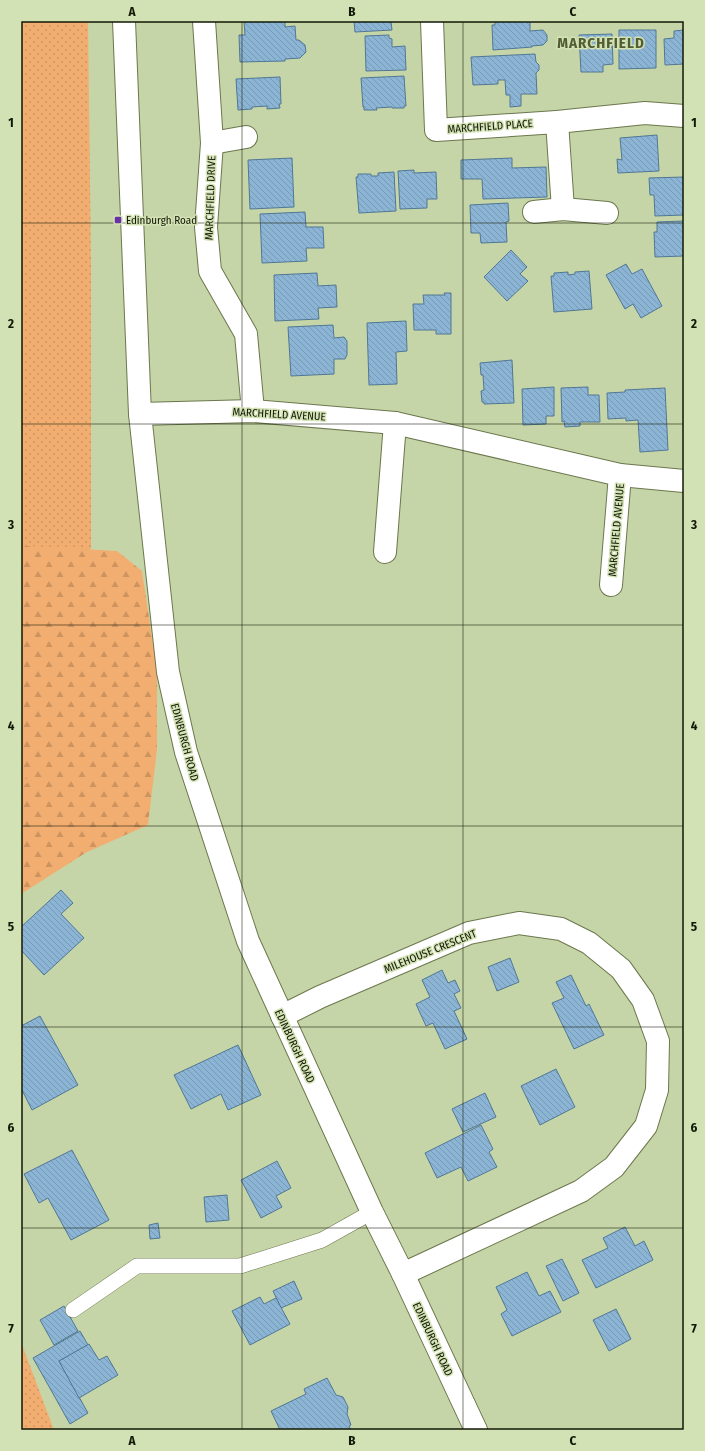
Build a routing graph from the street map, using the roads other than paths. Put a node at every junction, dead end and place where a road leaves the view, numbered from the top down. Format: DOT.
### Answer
graph roads {
  1 [pos="124,21"];
  2 [pos="204,21"];
  3 [pos="432,21"];
  4 [pos="684,116"];
  5 [pos="557,122"];
  6 [pos="246,137"];
  7 [pos="212,143"];
  8 [pos="563,209"];
  9 [pos="534,212"];
  10 [pos="607,213"];
  11 [pos="253,411"];
  12 [pos="140,414"];
  13 [pos="395,423"];
  14 [pos="620,476"];
  15 [pos="684,481"];
  16 [pos="385,552"];
  17 [pos="611,585"];
  18 [pos="282,1016"];
  19 [pos="372,1212"];
  20 [pos="403,1274"];
  21 [pos="73,1310"];
  22 [pos="476,1430"];
  1 -- 12 [label="street, EDINBURGH ROAD"];
  2 -- 7 [label="street, MARCHFIELD DRIVE"];
  3 -- 5 [label="street, MARCHFIELD PLACE"];
  4 -- 5 [label="street, MARCHFIELD PLACE"];
  5 -- 8 [label="street"];
  6 -- 7 [label="street, MARCHFIELD DRIVE"];
  7 -- 11 [label="street, MARCHFIELD DRIVE"];
  8 -- 9 [label="street"];
  8 -- 10 [label="street"];
  11 -- 12 [label="street, MARCHFIELD AVENUE"];
  11 -- 13 [label="street, MARCHFIELD AVENUE"];
  12 -- 18 [label="street, EDINBURGH ROAD"];
  13 -- 14 [label="street, MARCHFIELD AVENUE"];
  13 -- 16 [label="street"];
  14 -- 15 [label="street, MARCHFIELD AVENUE"];
  14 -- 17 [label="street, MARCHFIELD AVENUE"];
  18 -- 19 [label="street, EDINBURGH ROAD"];
  18 -- 20 [label="street, MILEHOUSE CRESCENT"];
  19 -- 20 [label="street, EDINBURGH ROAD"];
  19 -- 21 [label="lane"];
  20 -- 22 [label="street, EDINBURGH ROAD"];
}
